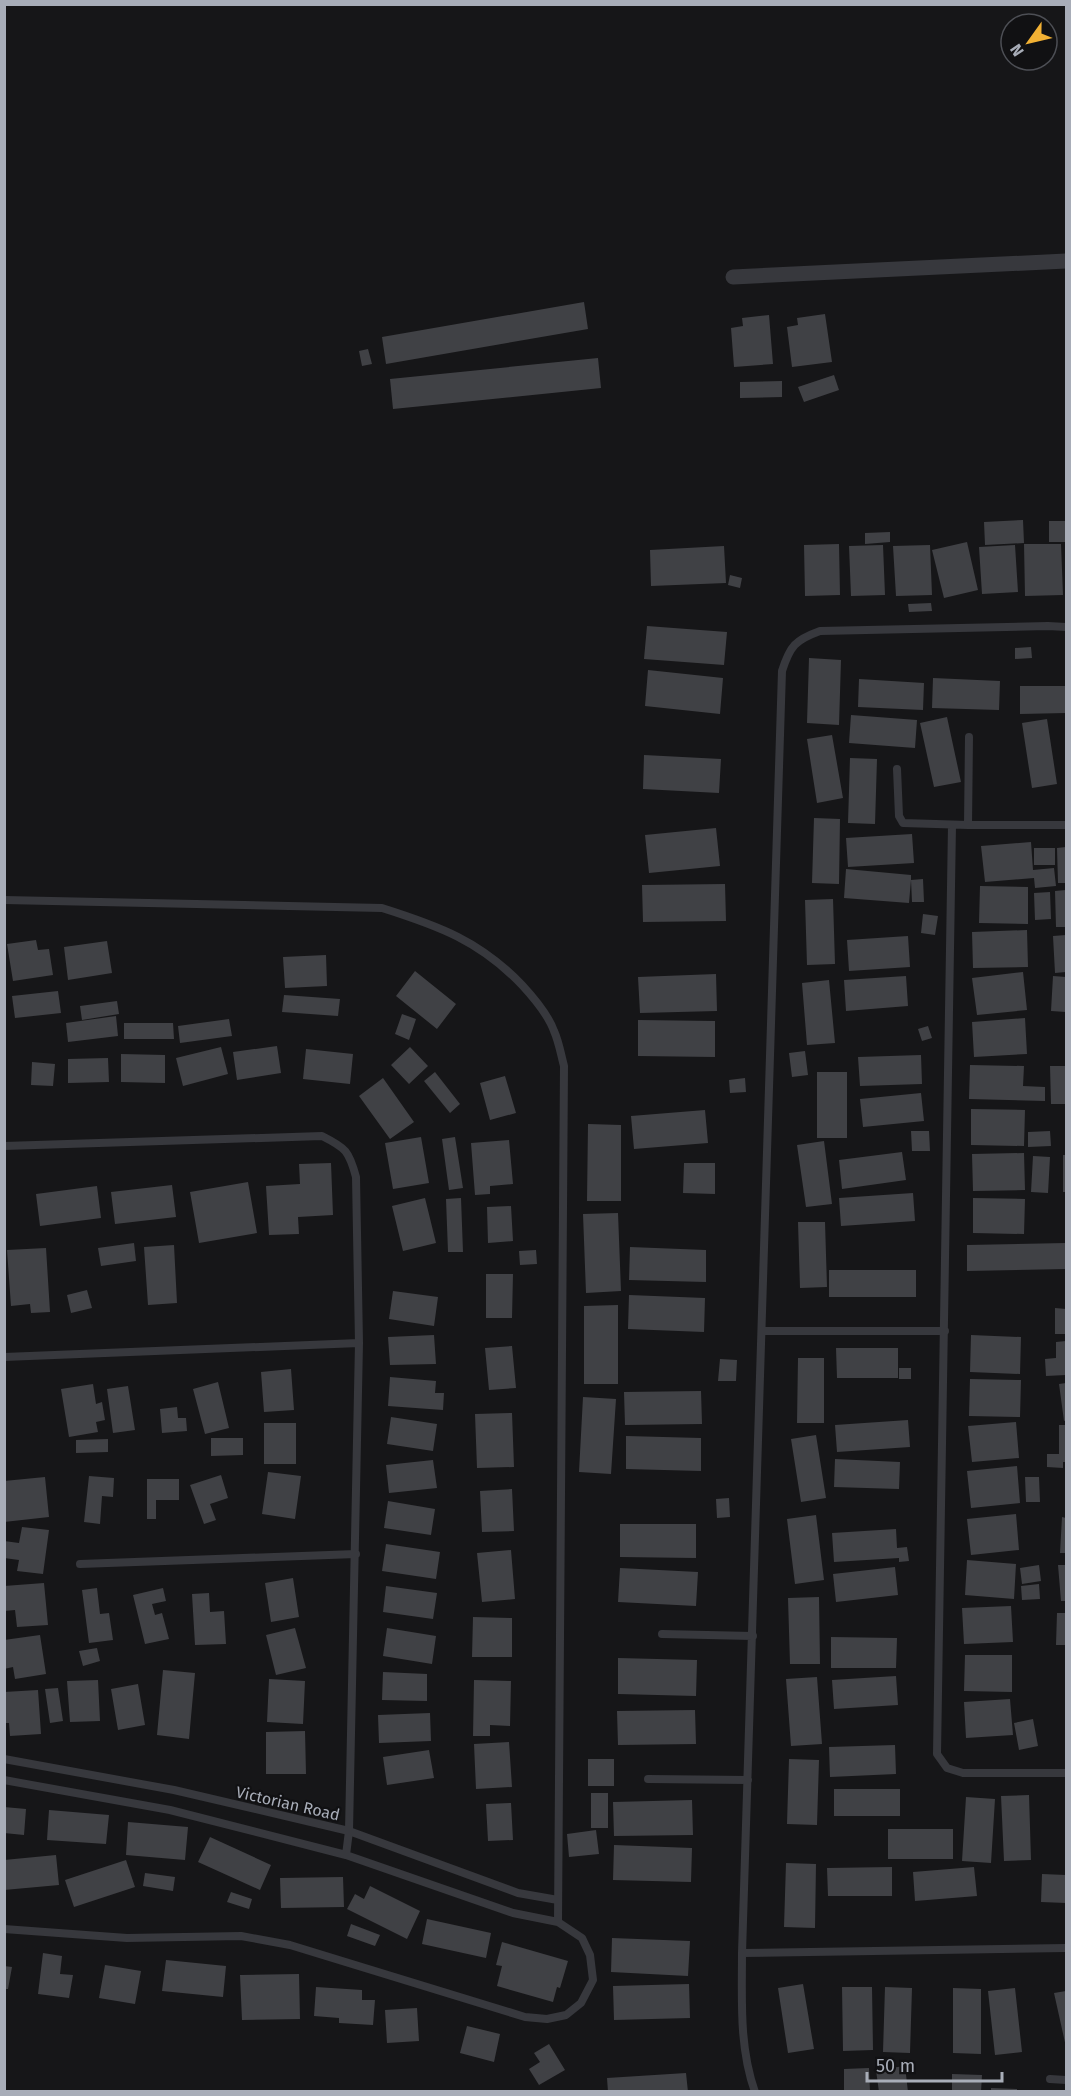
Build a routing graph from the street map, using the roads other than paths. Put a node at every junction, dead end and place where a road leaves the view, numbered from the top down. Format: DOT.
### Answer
graph roads {
  1 [pos="1066,261"];
  2 [pos="733,277"];
  3 [pos="1066,627"];
  4 [pos="969,737"];
  5 [pos="897,769"];
  6 [pos="952,825"];
  7 [pos="968,825"];
  8 [pos="1066,825"];
  9 [pos="4,900"];
  10 [pos="4,1146"];
  11 [pos="763,1331"];
  12 [pos="945,1331"];
  13 [pos="359,1343"];
  14 [pos="4,1357"];
  15 [pos="356,1554"];
  16 [pos="80,1564"];
  17 [pos="662,1634"];
  18 [pos="753,1635"];
  19 [pos="4,1759"];
  20 [pos="1066,1773"];
  21 [pos="648,1779"];
  22 [pos="4,1780"];
  23 [pos="748,1780"];
  24 [pos="348,1831"];
  25 [pos="346,1855"];
  26 [pos="558,1900"];
  27 [pos="558,1922"];
  28 [pos="4,1929"];
  29 [pos="1066,1948"];
  30 [pos="742,1953"];
  31 [pos="1050,2079"];
  32 [pos="1066,2080"];
  33 [pos="755,2091"];
  1 -- 2 [label="street"];
  3 -- 11 [label="lane"];
  4 -- 7 [label="lane"];
  5 -- 6 [label="lane"];
  6 -- 7 [label="lane"];
  6 -- 12 [label="lane"];
  7 -- 8 [label="lane"];
  9 -- 26 [label="lane"];
  10 -- 13 [label="lane"];
  11 -- 12 [label="lane"];
  11 -- 18 [label="lane"];
  12 -- 20 [label="lane"];
  13 -- 14 [label="lane"];
  13 -- 15 [label="lane"];
  15 -- 16 [label="lane"];
  15 -- 24 [label="lane"];
  17 -- 18 [label="lane"];
  18 -- 23 [label="lane"];
  19 -- 24 [label="lane, Victorian Road"];
  21 -- 23 [label="lane"];
  22 -- 25 [label="lane"];
  23 -- 30 [label="lane"];
  24 -- 25 [label="lane"];
  24 -- 26 [label="lane, Victorian Road"];
  25 -- 27 [label="lane"];
  26 -- 27 [label="lane"];
  27 -- 28 [label="lane"];
  29 -- 30 [label="lane"];
  30 -- 33 [label="lane"];
  31 -- 32 [label="lane"];
}
